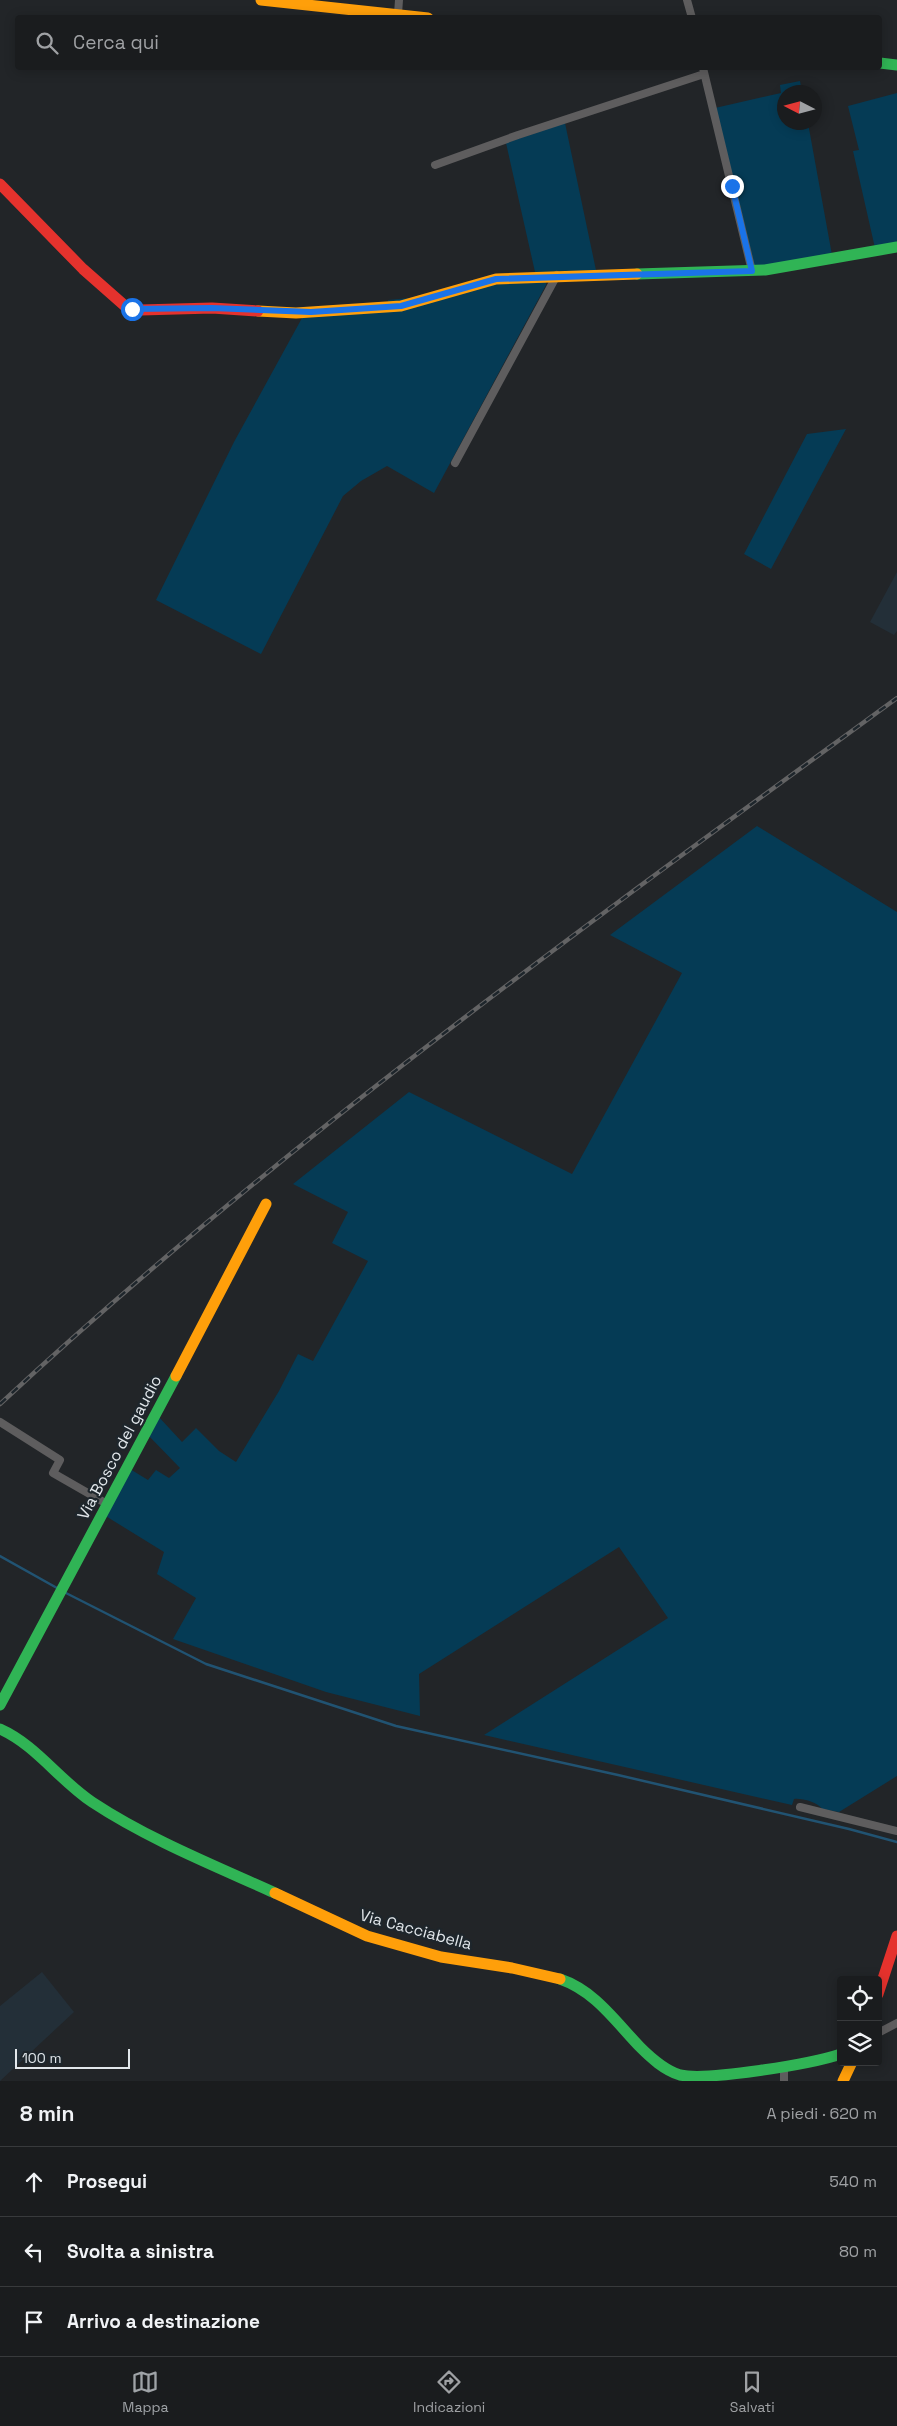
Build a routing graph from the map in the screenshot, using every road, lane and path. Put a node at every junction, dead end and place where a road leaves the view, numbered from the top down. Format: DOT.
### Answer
graph roads {
  1 [pos="261,0"];
  2 [pos="399,0"];
  3 [pos="687,0"];
  4 [pos="398,14"];
  5 [pos="406,15"];
  6 [pos="691,15"];
  7 [pos="882,63"];
  8 [pos="897,65"];
  9 [pos="704,71"];
  10 [pos="435,165"];
  11 [pos="0,184"];
  12 [pos="897,248"];
  13 [pos="752,271"];
  14 [pos="557,276"];
  15 [pos="455,463"];
  16 [pos="266,1204"];
  17 [pos="0,1422"];
  18 [pos="107,1504"];
  19 [pos="0,1705"];
  20 [pos="0,1729"];
  21 [pos="800,1807"];
  22 [pos="897,1831"];
  23 [pos="897,1936"];
  24 [pos="882,1982"];
  25 [pos="897,2023"];
  26 [pos="882,2031"];
  27 [pos="837,2055"];
  28 [pos="850,2066"];
  29 [pos="784,2067"];
  30 [pos="784,2081"];
  31 [pos="843,2081"];
  1 -- 4 [label="main road"];
  2 -- 4 [label="street"];
  3 -- 6 [label="street"];
  4 -- 5 [label="main road"];
  7 -- 8 [label="main road"];
  9 -- 10 [label="street"];
  9 -- 13 [label="street"];
  11 -- 14 [label="main road"];
  12 -- 13 [label="main road"];
  13 -- 14 [label="main road"];
  14 -- 15 [label="street"];
  16 -- 18 [label="main road, Via Bosco del gaudio"];
  17 -- 18 [label="street"];
  18 -- 19 [label="main road, Via Bosco del gaudio"];
  20 -- 29 [label="main road, Via Cacciabella"];
  21 -- 22 [label="street"];
  23 -- 24 [label="main road"];
  25 -- 26 [label="street"];
  27 -- 29 [label="main road, Via Cacciabella"];
  28 -- 31 [label="main road"];
  29 -- 30 [label="street"];
}
